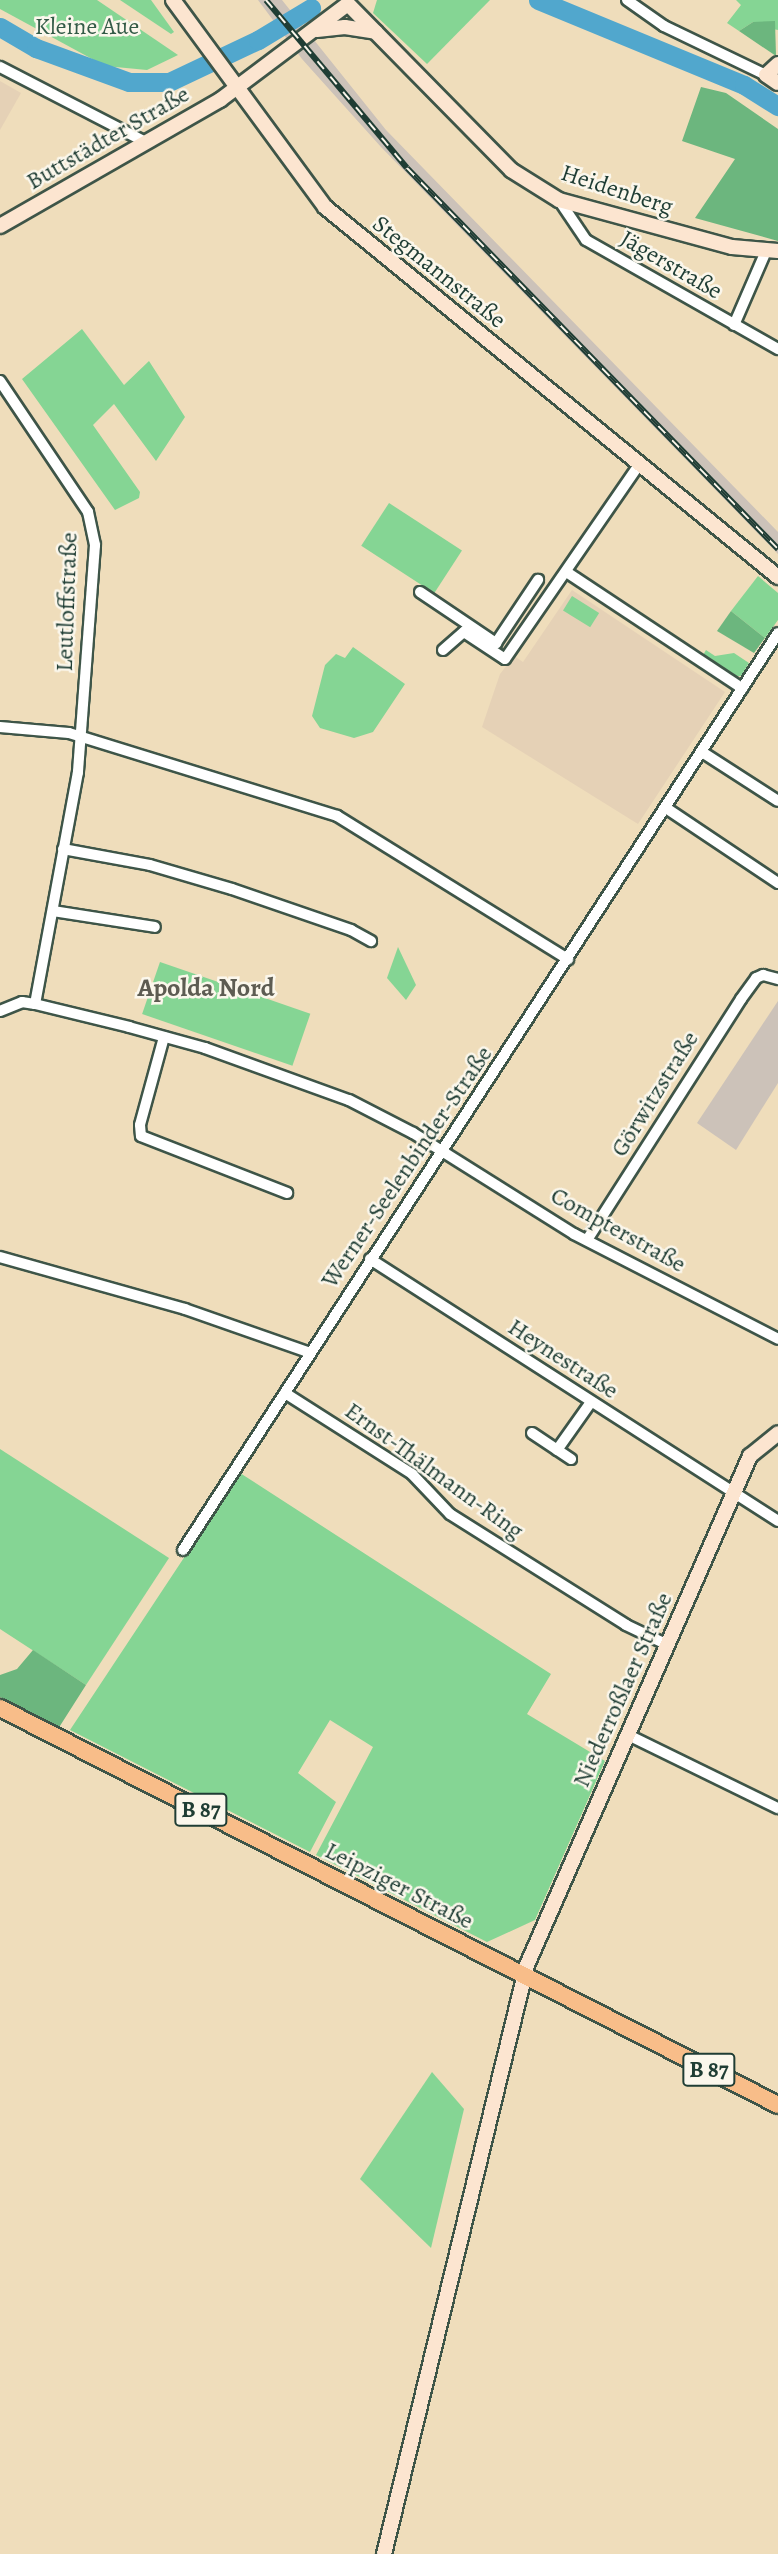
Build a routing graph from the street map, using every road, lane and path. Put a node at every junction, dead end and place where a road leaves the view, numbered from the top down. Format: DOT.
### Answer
graph roads {
  1 [pos="173,0"];
  2 [pos="627,0"];
  3 [pos="351,2"];
  4 [pos="312,32"];
  5 [pos="377,33"];
  6 [pos="778,64"];
  7 [pos="0,66"];
  8 [pos="772,79"];
  9 [pos="239,87"];
  10 [pos="145,142"];
  11 [pos="559,200"];
  12 [pos="0,226"];
  13 [pos="772,251"];
  14 [pos="734,325"];
  15 [pos="778,349"];
  16 [pos="0,381"];
  17 [pos="639,465"];
  18 [pos="568,573"];
  19 [pos="778,577"];
  20 [pos="538,580"];
  21 [pos="420,592"];
  22 [pos="467,629"];
  23 [pos="778,633"];
  24 [pos="443,650"];
  25 [pos="742,688"];
  26 [pos="0,727"];
  27 [pos="82,737"];
  28 [pos="702,751"];
  29 [pos="778,801"];
  30 [pos="666,808"];
  31 [pos="63,849"];
  32 [pos="778,883"];
  33 [pos="53,911"];
  34 [pos="155,927"];
  35 [pos="372,941"];
  36 [pos="568,959"];
  37 [pos="778,979"];
  38 [pos="35,1003"];
  39 [pos="0,1011"];
  40 [pos="164,1037"];
  41 [pos="442,1151"];
  42 [pos="287,1193"];
  43 [pos="587,1240"];
  44 [pos="0,1257"];
  45 [pos="370,1259"];
  46 [pos="778,1339"];
  47 [pos="308,1352"];
  48 [pos="285,1393"];
  49 [pos="591,1402"];
  50 [pos="532,1433"];
  51 [pos="778,1433"];
  52 [pos="557,1450"];
  53 [pos="571,1459"];
  54 [pos="734,1492"];
  55 [pos="778,1521"];
  56 [pos="183,1550"];
  57 [pos="668,1645"];
  58 [pos="0,1708"];
  59 [pos="628,1735"];
  60 [pos="778,1808"];
  61 [pos="524,1976"];
  62 [pos="778,2105"];
  63 [pos="384,2554"];
  1 -- 9 [label="main road, Stegmannstraße"];
  2 -- 8 [label="street"];
  3 -- 4 [label="main road, Buttstädter Straße"];
  3 -- 5 [label="main road, Heidenberg"];
  4 -- 5 [label="main road"];
  4 -- 9 [label="main road, Buttstädter Straße"];
  5 -- 11 [label="main road, Heidenberg"];
  6 -- 8 [label="main road"];
  7 -- 10 [label="street"];
  9 -- 10 [label="main road, Buttstädter Straße"];
  9 -- 17 [label="main road, Stegmannstraße"];
  10 -- 12 [label="main road, Buttstädter Straße"];
  11 -- 13 [label="main road, Heidenberg"];
  11 -- 14 [label="street, Jägerstraße"];
  13 -- 14 [label="street"];
  14 -- 15 [label="street, Jägerstraße"];
  16 -- 27 [label="street, Leutloffstraße"];
  17 -- 18 [label="street"];
  17 -- 19 [label="main road, Stegmannstraße"];
  18 -- 22 [label="street"];
  18 -- 25 [label="street"];
  20 -- 22 [label="street"];
  21 -- 22 [label="street"];
  22 -- 24 [label="street"];
  23 -- 25 [label="street, Werner-Seelenbinder-Straße"];
  25 -- 28 [label="street, Werner-Seelenbinder-Straße"];
  26 -- 27 [label="street"];
  27 -- 31 [label="street, Leutloffstraße"];
  27 -- 36 [label="street"];
  28 -- 29 [label="street"];
  28 -- 30 [label="street, Werner-Seelenbinder-Straße"];
  30 -- 32 [label="street"];
  30 -- 36 [label="street, Werner-Seelenbinder-Straße"];
  31 -- 33 [label="street, Leutloffstraße"];
  31 -- 35 [label="street"];
  33 -- 34 [label="street"];
  33 -- 38 [label="street, Leutloffstraße"];
  36 -- 41 [label="street, Werner-Seelenbinder-Straße"];
  37 -- 43 [label="street, Görwitzstraße"];
  38 -- 39 [label="street"];
  38 -- 40 [label="street"];
  40 -- 41 [label="street"];
  40 -- 42 [label="street"];
  41 -- 43 [label="street, Compterstraße"];
  41 -- 45 [label="street, Werner-Seelenbinder-Straße"];
  43 -- 46 [label="street, Compterstraße"];
  44 -- 47 [label="street"];
  45 -- 47 [label="street, Werner-Seelenbinder-Straße"];
  45 -- 49 [label="street, Heynestraße"];
  47 -- 48 [label="street, Werner-Seelenbinder-Straße"];
  48 -- 56 [label="street, Werner-Seelenbinder-Straße"];
  48 -- 57 [label="street, Ernst-Thälmann-Ring"];
  49 -- 52 [label="street"];
  49 -- 54 [label="street, Heynestraße"];
  50 -- 52 [label="street"];
  51 -- 54 [label="main road, Niederroßlaer Straße"];
  52 -- 53 [label="street"];
  54 -- 55 [label="street, Heynestraße"];
  54 -- 57 [label="main road, Niederroßlaer Straße"];
  57 -- 59 [label="main road, Niederroßlaer Straße"];
  58 -- 61 [label="main road, Leipziger Straße / B 87"];
  59 -- 60 [label="street"];
  59 -- 61 [label="main road, Niederroßlaer Straße"];
  61 -- 62 [label="main road, Leipziger Straße / B 87"];
  61 -- 63 [label="main road, Niederroßlaer Straße"];
}
